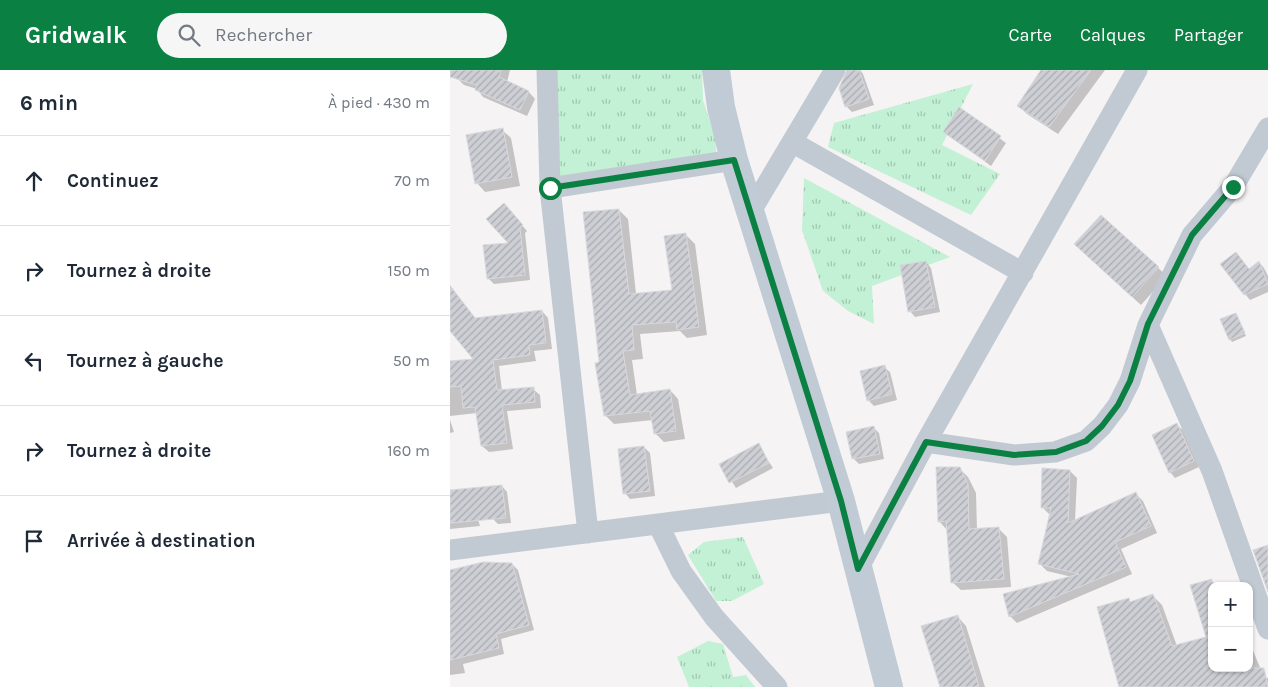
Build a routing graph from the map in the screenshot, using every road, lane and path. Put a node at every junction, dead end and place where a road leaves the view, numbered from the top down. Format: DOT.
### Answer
graph roads {
  1 [pos="547,70"];
  2 [pos="716,70"];
  3 [pos="835,70"];
  4 [pos="1137,70"];
  5 [pos="1268,128"];
  6 [pos="792,142"];
  7 [pos="734,160"];
  8 [pos="550,188"];
  9 [pos="751,211"];
  10 [pos="1023,273"];
  11 [pos="1148,324"];
  12 [pos="926,442"];
  13 [pos="841,501"];
  14 [pos="658,524"];
  15 [pos="588,533"];
  16 [pos="450,550"];
  17 [pos="858,569"];
  18 [pos="1268,629"];
  19 [pos="777,687"];
  20 [pos="889,687"];
  1 -- 8 [label="street"];
  2 -- 7 [label="street"];
  3 -- 6 [label="street"];
  4 -- 10 [label="street"];
  5 -- 11 [label="street"];
  6 -- 9 [label="street"];
  6 -- 10 [label="street"];
  7 -- 8 [label="street"];
  7 -- 9 [label="street"];
  8 -- 15 [label="street"];
  9 -- 13 [label="street"];
  10 -- 12 [label="street"];
  11 -- 12 [label="street"];
  11 -- 18 [label="street"];
  12 -- 17 [label="street"];
  13 -- 14 [label="street"];
  13 -- 17 [label="street"];
  14 -- 15 [label="street"];
  14 -- 19 [label="street"];
  15 -- 16 [label="street"];
  17 -- 20 [label="street"];
}
